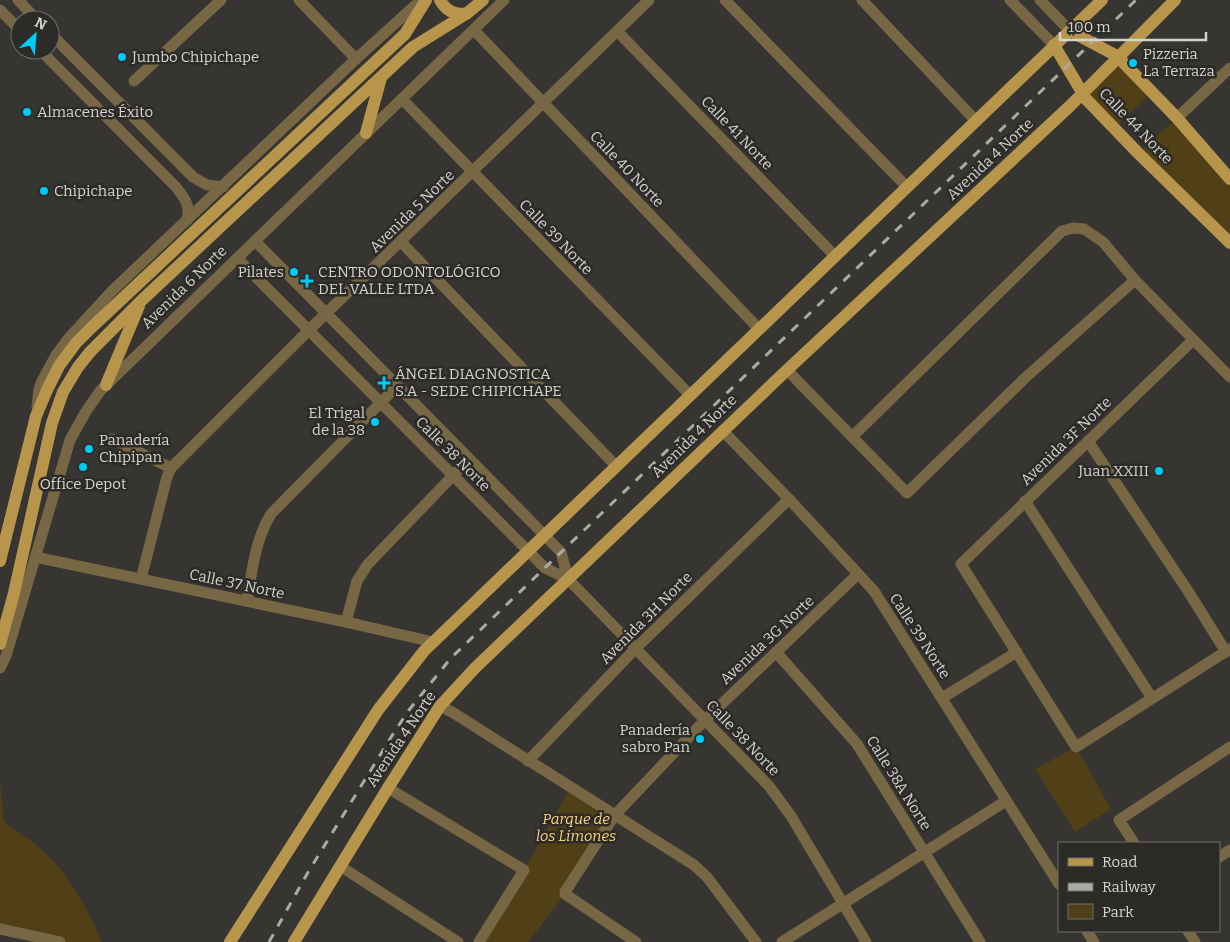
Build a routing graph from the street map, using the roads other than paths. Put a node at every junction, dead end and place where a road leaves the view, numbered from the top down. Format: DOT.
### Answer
graph roads {
  1 [pos="18,0"];
  2 [pos="222,0"];
  3 [pos="299,0"];
  4 [pos="440,0"];
  5 [pos="483,0"];
  6 [pos="504,0"];
  7 [pos="649,0"];
  8 [pos="725,0"];
  9 [pos="862,0"];
  10 [pos="1010,0"];
  11 [pos="1040,0"];
  12 [pos="1102,0"];
  13 [pos="1174,0"];
  14 [pos="421,1"];
  15 [pos="0,10"];
  16 [pos="28,10"];
  17 [pos="466,14"];
  18 [pos="10,20"];
  19 [pos="474,30"];
  20 [pos="617,31"];
  21 [pos="1070,31"];
  22 [pos="60,43"];
  23 [pos="1054,46"];
  24 [pos="1117,56"];
  25 [pos="356,59"];
  26 [pos="50,60"];
  27 [pos="1230,68"];
  28 [pos="85,69"];
  29 [pos="381,77"];
  30 [pos="70,80"];
  31 [pos="134,81"];
  32 [pos="100,84"];
  33 [pos="1083,94"];
  34 [pos="86,97"];
  35 [pos="402,99"];
  36 [pos="543,103"];
  37 [pos="1177,118"];
  38 [pos="976,121"];
  39 [pos="366,133"];
  40 [pos="473,172"];
  41 [pos="1230,179"];
  42 [pos="223,187"];
  43 [pos="907,187"];
  44 [pos="187,220"];
  45 [pos="255,241"];
  46 [pos="401,242"];
  47 [pos="1230,243"];
  48 [pos="836,256"];
  49 [pos="237,258"];
  50 [pos="1135,280"];
  51 [pos="142,300"];
  52 [pos="327,314"];
  53 [pos="759,329"];
  54 [pos="309,330"];
  55 [pos="1192,341"];
  56 [pos="787,370"];
  57 [pos="1230,377"];
  58 [pos="106,385"];
  59 [pos="397,386"];
  60 [pos="690,396"];
  61 [pos="380,402"];
  62 [pos="36,416"];
  63 [pos="723,431"];
  64 [pos="852,437"];
  65 [pos="112,439"];
  66 [pos="1088,441"];
  67 [pos="469,459"];
  68 [pos="616,466"];
  69 [pos="171,468"];
  70 [pos="453,475"];
  71 [pos="790,499"];
  72 [pos="1025,501"];
  73 [pos="544,535"];
  74 [pos="528,551"];
  75 [pos="35,556"];
  76 [pos="0,561"];
  77 [pos="858,574"];
  78 [pos="141,579"];
  79 [pos="568,579"];
  80 [pos="27,582"];
  81 [pos="14,593"];
  82 [pos="247,601"];
  83 [pos="346,622"];
  84 [pos="433,642"];
  85 [pos="0,644"];
  86 [pos="636,648"];
  87 [pos="1228,651"];
  88 [pos="776,652"];
  89 [pos="1017,652"];
  90 [pos="0,668"];
  91 [pos="942,698"];
  92 [pos="1152,698"];
  93 [pos="440,706"];
  94 [pos="705,720"];
  95 [pos="1230,747"];
  96 [pos="528,761"];
  97 [pos="388,788"];
  98 [pos="1006,802"];
  99 [pos="614,816"];
  100 [pos="1133,842"];
  101 [pos="924,853"];
  102 [pos="340,866"];
  103 [pos="1058,882"];
  104 [pos="843,904"];
  105 [pos="0,929"];
  106 [pos="60,942"];
  107 [pos="230,942"];
  108 [pos="294,942"];
  109 [pos="458,942"];
  110 [pos="479,942"];
  111 [pos="636,942"];
  112 [pos="756,942"];
  113 [pos="782,942"];
  114 [pos="866,942"];
  115 [pos="980,942"];
  1 -- 16 [label="street"];
  2 -- 31 [label="street"];
  3 -- 25 [label="street"];
  4 -- 17 [label="main road"];
  5 -- 17 [label="main road, Avenida 6 Norte"];
  6 -- 19 [label="street, Avenida 6 Norte"];
  7 -- 20 [label="street, Avenida 5 Norte"];
  8 -- 43 [label="street"];
  9 -- 38 [label="street"];
  10 -- 23 [label="street, Calle 44 Norte"];
  11 -- 21 [label="street"];
  12 -- 21 [label="main road"];
  13 -- 24 [label="main road, Avenida 4 Norte"];
  14 -- 25 [label="street"];
  14 -- 62 [label="main road"];
  15 -- 18 [label="street"];
  17 -- 29 [label="main road, Avenida 6 Norte"];
  19 -- 35 [label="street, Avenida 6 Norte"];
  19 -- 36 [label="street, Calle 40 Norte"];
  20 -- 36 [label="street, Avenida 5 Norte"];
  20 -- 48 [label="street, Calle 41 Norte"];
  21 -- 23 [label="main road"];
  21 -- 24 [label="main road"];
  22 -- 28 [label="street"];
  23 -- 33 [label="main road, Calle 44 Norte"];
  23 -- 38 [label="main road"];
  24 -- 33 [label="main road, Avenida 4 Norte"];
  24 -- 37 [label="main road"];
  25 -- 42 [label="street"];
  26 -- 30 [label="street"];
  27 -- 37 [label="street"];
  28 -- 30 [label="street"];
  28 -- 32 [label="street"];
  29 -- 39 [label="main road"];
  29 -- 51 [label="main road, Avenida 6 Norte"];
  30 -- 34 [label="street"];
  32 -- 34 [label="street"];
  32 -- 42 [label="street"];
  33 -- 47 [label="main road, Calle 44 Norte"];
  33 -- 56 [label="main road, Avenida 4 Norte"];
  34 -- 44 [label="street"];
  35 -- 39 [label="street, Avenida 6 Norte"];
  35 -- 40 [label="street, Calle 39 Norte"];
  36 -- 40 [label="street, Avenida 5 Norte"];
  36 -- 53 [label="street, Calle 40 Norte"];
  37 -- 41 [label="main road"];
  38 -- 43 [label="main road"];
  39 -- 45 [label="street, Avenida 6 Norte"];
  40 -- 46 [label="street, Avenida 5 Norte"];
  40 -- 60 [label="street, Calle 39 Norte"];
  42 -- 44 [label="street"];
  43 -- 48 [label="main road"];
  44 -- 62 [label="street"];
  45 -- 49 [label="street, Avenida 6 Norte"];
  45 -- 52 [label="street, Calle 38 Norte"];
  46 -- 52 [label="street, Avenida 5 Norte"];
  46 -- 68 [label="street"];
  48 -- 53 [label="main road"];
  49 -- 54 [label="street, Calle 38 Norte"];
  49 -- 58 [label="street, Avenida 6 Norte"];
  50 -- 55 [label="street"];
  50 -- 64 [label="street"];
  50 -- 64 [label="street"];
  51 -- 58 [label="main road"];
  51 -- 81 [label="main road, Avenida 6 Norte"];
  52 -- 54 [label="street, Avenida 5 Norte"];
  52 -- 59 [label="street, Calle 38 Norte"];
  53 -- 60 [label="main road"];
  54 -- 61 [label="street, Calle 38 Norte"];
  54 -- 69 [label="street, Avenida 5 Norte"];
  55 -- 57 [label="street"];
  55 -- 66 [label="street, Avenida 3F Norte"];
  56 -- 63 [label="main road, Avenida 4 Norte"];
  56 -- 64 [label="street"];
  58 -- 75 [label="street, Avenida 6 Norte"];
  59 -- 61 [label="street"];
  59 -- 67 [label="street, Calle 38 Norte"];
  60 -- 68 [label="main road"];
  61 -- 70 [label="street, Calle 38 Norte"];
  61 -- 82 [label="street"];
  62 -- 76 [label="main road"];
  63 -- 71 [label="street, Calle 39 Norte"];
  63 -- 79 [label="main road, Avenida 4 Norte"];
  65 -- 69 [label="street"];
  66 -- 72 [label="street, Avenida 3F Norte"];
  66 -- 87 [label="street"];
  67 -- 70 [label="street"];
  67 -- 73 [label="street, Calle 38 Norte"];
  68 -- 73 [label="main road"];
  69 -- 78 [label="street, Avenida 5 Norte"];
  70 -- 74 [label="street, Calle 38 Norte"];
  70 -- 83 [label="street"];
  71 -- 77 [label="street, Calle 39 Norte"];
  71 -- 86 [label="street, Avenida 3H Norte"];
  72 -- 89 [label="street, Avenida 3F Norte"];
  72 -- 92 [label="street"];
  73 -- 74 [label="main road"];
  73 -- 79 [label="street, Calle 38 Norte"];
  74 -- 79 [label="street, Calle 38 Norte"];
  74 -- 84 [label="main road"];
  75 -- 78 [label="street, Calle 37 Norte"];
  75 -- 80 [label="street, Avenida 6 Norte"];
  77 -- 88 [label="street, Avenida 3G Norte"];
  77 -- 91 [label="street, Calle 39 Norte"];
  78 -- 82 [label="street, Calle 37 Norte"];
  79 -- 86 [label="street, Calle 38 Norte"];
  79 -- 93 [label="main road, Avenida 4 Norte"];
  80 -- 81 [label="main road"];
  80 -- 90 [label="street, Avenida 6 Norte"];
  81 -- 85 [label="main road, Avenida 6 Norte"];
  82 -- 83 [label="street, Calle 37 Norte"];
  83 -- 84 [label="street, Calle 37 Norte"];
  84 -- 107 [label="main road"];
  86 -- 94 [label="street, Calle 38 Norte"];
  86 -- 96 [label="street, Avenida 3H Norte"];
  87 -- 92 [label="street"];
  88 -- 94 [label="street, Avenida 3G Norte"];
  88 -- 101 [label="street, Calle 38A Norte"];
  89 -- 91 [label="street"];
  89 -- 92 [label="street"];
  91 -- 98 [label="street, Calle 39 Norte"];
  93 -- 96 [label="street"];
  93 -- 97 [label="main road, Avenida 4 Norte"];
  94 -- 99 [label="street, Avenida 3G Norte"];
  94 -- 104 [label="street, Calle 38 Norte"];
  95 -- 100 [label="street"];
  96 -- 99 [label="street"];
  97 -- 102 [label="main road, Avenida 4 Norte"];
  97 -- 110 [label="street"];
  98 -- 101 [label="street"];
  98 -- 103 [label="street, Calle 39 Norte"];
  99 -- 111 [label="street, Avenida 3G Norte"];
  99 -- 112 [label="street"];
  101 -- 104 [label="street"];
  101 -- 115 [label="street, Calle 38A Norte"];
  102 -- 108 [label="main road, Avenida 4 Norte"];
  102 -- 109 [label="street"];
  104 -- 113 [label="street"];
  104 -- 114 [label="street, Calle 38 Norte"];
  105 -- 106 [label="street"];
}
